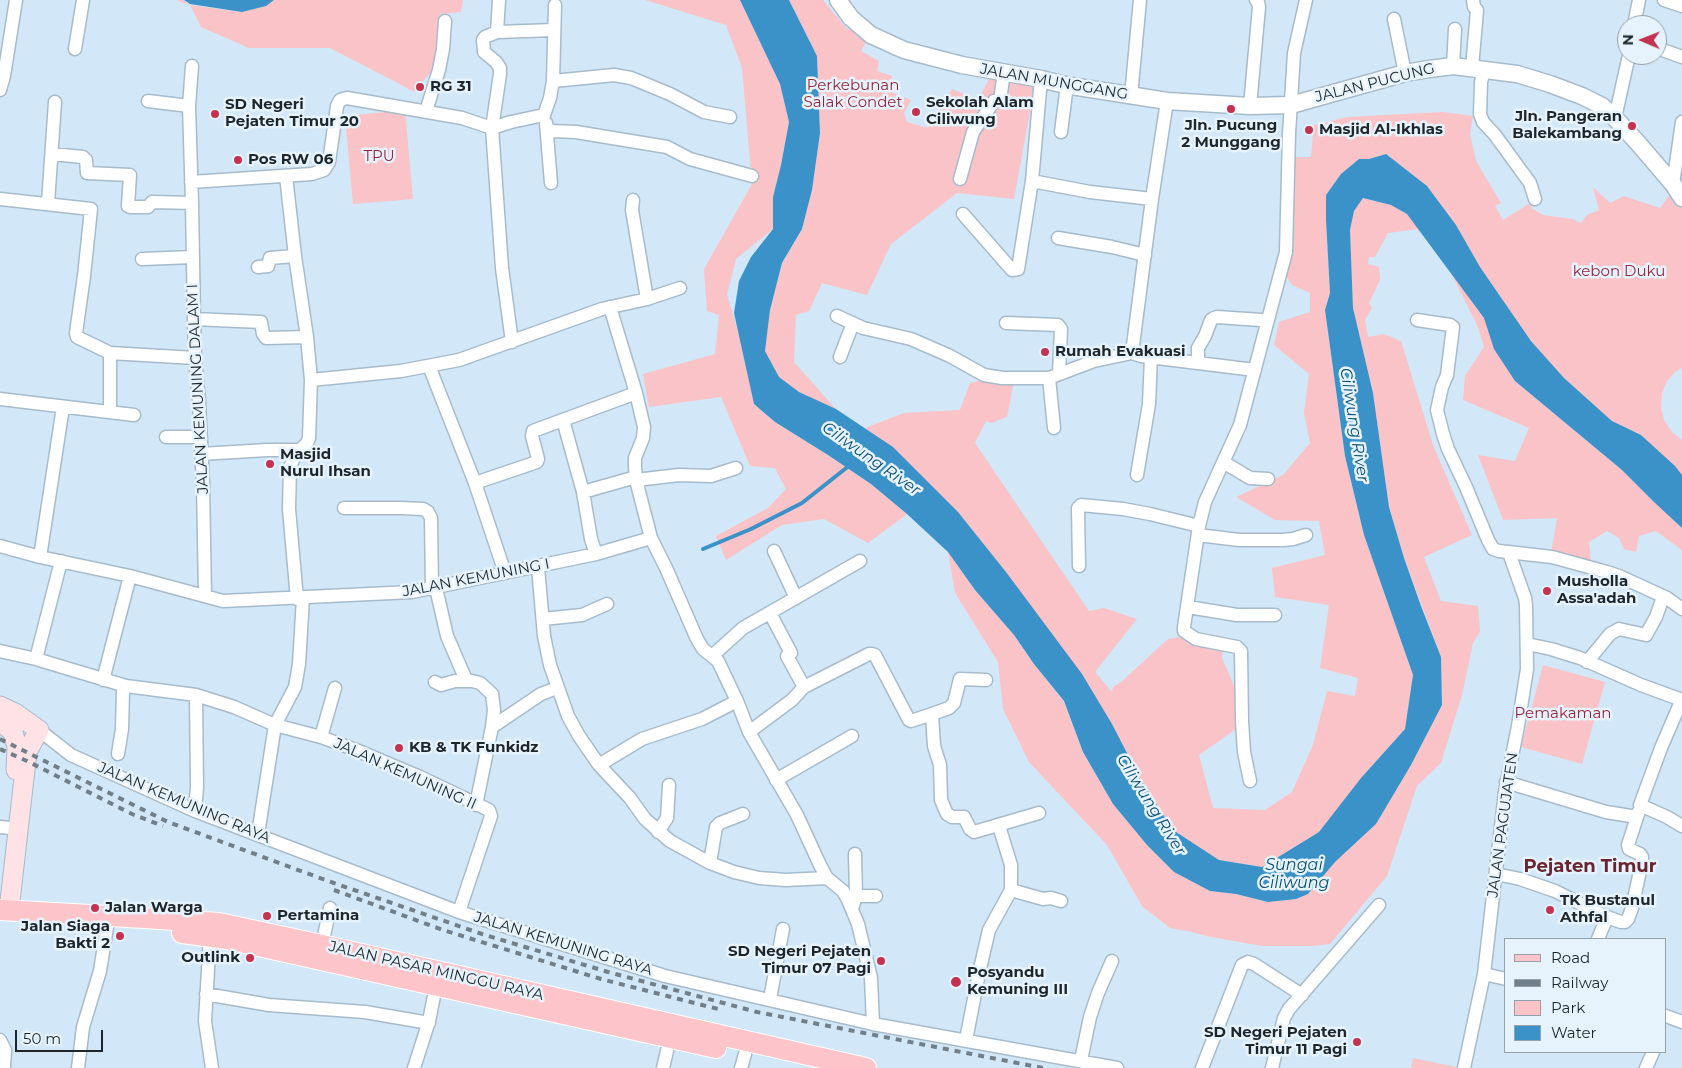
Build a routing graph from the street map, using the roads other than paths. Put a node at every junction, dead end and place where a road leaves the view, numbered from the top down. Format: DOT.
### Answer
graph roads {
  1 [pos="16,0"];
  2 [pos="83,0"];
  3 [pos="499,0"];
  4 [pos="838,0"];
  5 [pos="1140,0"];
  6 [pos="1256,0"];
  7 [pos="1306,0"];
  8 [pos="1473,0"];
  9 [pos="1639,0"];
  10 [pos="1664,0"];
  11 [pos="555,5"];
  12 [pos="1682,6"];
  13 [pos="1636,15"];
  14 [pos="1394,19"];
  15 [pos="446,21"];
  16 [pos="1455,29"];
  17 [pos="554,30"];
  18 [pos="497,32"];
  19 [pos="75,49"];
  20 [pos="1667,52"];
  21 [pos="1682,57"];
  22 [pos="1626,65"];
  23 [pos="192,66"];
  24 [pos="1453,66"];
  25 [pos="1478,69"];
  26 [pos="1004,72"];
  27 [pos="1406,73"];
  28 [pos="1040,78"];
  29 [pos="553,81"];
  30 [pos="1067,85"];
  31 [pos="0,90"];
  32 [pos="1131,96"];
  33 [pos="1167,100"];
  34 [pos="148,101"];
  35 [pos="55,102"];
  36 [pos="1290,105"];
  37 [pos="189,106"];
  38 [pos="1250,106"];
  39 [pos="426,111"];
  40 [pos="730,117"];
  41 [pos="1615,118"];
  42 [pos="546,122"];
  43 [pos="1682,122"];
  44 [pos="492,128"];
  45 [pos="1061,132"];
  46 [pos="52,154"];
  47 [pos="286,176"];
  48 [pos="752,176"];
  49 [pos="960,179"];
  50 [pos="1032,181"];
  51 [pos="191,182"];
  52 [pos="551,183"];
  53 [pos="1678,191"];
  54 [pos="0,199"];
  55 [pos="1152,199"];
  56 [pos="1535,199"];
  57 [pos="633,200"];
  58 [pos="48,203"];
  59 [pos="192,203"];
  60 [pos="963,214"];
  61 [pos="1058,238"];
  62 [pos="1145,255"];
  63 [pos="295,256"];
  64 [pos="193,257"];
  65 [pos="142,258"];
  66 [pos="258,267"];
  67 [pos="680,288"];
  68 [pos="647,299"];
  69 [pos="610,307"];
  70 [pos="837,316"];
  71 [pos="194,319"];
  72 [pos="1261,320"];
  73 [pos="1417,320"];
  74 [pos="853,323"];
  75 [pos="1006,324"];
  76 [pos="307,338"];
  77 [pos="512,342"];
  78 [pos="110,353"];
  79 [pos="1132,353"];
  80 [pos="840,357"];
  81 [pos="1151,357"];
  82 [pos="195,358"];
  83 [pos="1198,362"];
  84 [pos="429,366"];
  85 [pos="1255,370"];
  86 [pos="1054,376"];
  87 [pos="310,380"];
  88 [pos="636,393"];
  89 [pos="0,399"];
  90 [pos="62,406"];
  91 [pos="110,412"];
  92 [pos="134,415"];
  93 [pos="563,420"];
  94 [pos="1054,428"];
  95 [pos="166,437"];
  96 [pos="201,437"];
  97 [pos="300,450"];
  98 [pos="202,454"];
  99 [pos="1223,462"];
  100 [pos="736,468"];
  101 [pos="1137,475"];
  102 [pos="636,478"];
  103 [pos="1268,479"];
  104 [pos="475,483"];
  105 [pos="583,492"];
  106 [pos="344,508"];
  107 [pos="1199,531"];
  108 [pos="1306,535"];
  109 [pos="651,538"];
  110 [pos="0,546"];
  111 [pos="774,551"];
  112 [pos="1508,553"];
  113 [pos="596,554"];
  114 [pos="40,557"];
  115 [pos="61,561"];
  116 [pos="860,561"];
  117 [pos="538,566"];
  118 [pos="1079,566"];
  119 [pos="505,572"];
  120 [pos="130,576"];
  121 [pos="434,588"];
  122 [pos="205,595"];
  123 [pos="1663,597"];
  124 [pos="300,598"];
  125 [pos="796,598"];
  126 [pos="607,604"];
  127 [pos="1188,607"];
  128 [pos="1682,609"];
  129 [pos="770,613"];
  130 [pos="1275,615"];
  131 [pos="543,619"];
  132 [pos="1527,644"];
  133 [pos="0,651"];
  134 [pos="712,656"];
  135 [pos="36,659"];
  136 [pos="1587,662"];
  137 [pos="102,680"];
  138 [pos="466,680"];
  139 [pos="986,680"];
  140 [pos="435,682"];
  141 [pos="126,686"];
  142 [pos="804,687"];
  143 [pos="335,688"];
  144 [pos="557,688"];
  145 [pos="196,695"];
  146 [pos="737,700"];
  147 [pos="1682,700"];
  148 [pos="4,713"];
  149 [pos="932,714"];
  150 [pos="275,725"];
  151 [pos="492,727"];
  152 [pos="39,730"];
  153 [pos="749,732"];
  154 [pos="852,736"];
  155 [pos="321,738"];
  156 [pos="118,754"];
  157 [pos="599,765"];
  158 [pos="776,780"];
  159 [pos="1250,781"];
  160 [pos="1506,782"];
  161 [pos="669,785"];
  162 [pos="476,805"];
  163 [pos="195,810"];
  164 [pos="1639,811"];
  165 [pos="1039,813"];
  166 [pos="743,814"];
  167 [pos="999,826"];
  168 [pos="1682,826"];
  169 [pos="9,828"];
  170 [pos="658,832"];
  171 [pos="258,834"];
  172 [pos="855,854"];
  173 [pos="710,863"];
  174 [pos="1496,874"];
  175 [pos="827,878"];
  176 [pos="0,881"];
  177 [pos="1011,890"];
  178 [pos="856,896"];
  179 [pos="876,896"];
  180 [pos="1060,900"];
  181 [pos="1379,905"];
  182 [pos="330,908"];
  183 [pos="852,909"];
  184 [pos="459,912"];
  185 [pos="3,914"];
  186 [pos="1607,917"];
  187 [pos="107,927"];
  188 [pos="783,929"];
  189 [pos="210,936"];
  190 [pos="1598,938"];
  191 [pos="322,945"];
  192 [pos="1112,961"];
  193 [pos="1484,974"];
  194 [pos="1504,978"];
  195 [pos="206,989"];
  196 [pos="435,992"];
  197 [pos="1302,994"];
  198 [pos="770,999"];
  199 [pos="1667,1019"];
  200 [pos="429,1022"];
  201 [pos="1682,1022"];
  202 [pos="873,1024"];
  203 [pos="0,1040"];
  204 [pos="966,1040"];
  205 [pos="669,1042"];
  206 [pos="1653,1053"];
  207 [pos="1081,1060"];
  208 [pos="743,1061"];
  209 [pos="4,1068"];
  210 [pos="78,1068"];
  211 [pos="212,1068"];
  212 [pos="414,1068"];
  213 [pos="663,1068"];
  214 [pos="806,1068"];
  215 [pos="866,1068"];
  216 [pos="1117,1068"];
  217 [pos="1202,1068"];
  218 [pos="1272,1068"];
  219 [pos="1464,1068"];
  220 [pos="1646,1068"];
  1 -- 31 [label="street"];
  2 -- 19 [label="street"];
  3 -- 18 [label="street"];
  4 -- 26 [label="street, JALAN MUNGGANG"];
  5 -- 32 [label="street"];
  6 -- 38 [label="street"];
  7 -- 36 [label="street"];
  8 -- 25 [label="street"];
  9 -- 13 [label="street"];
  10 -- 12 [label="street"];
  11 -- 17 [label="street"];
  14 -- 27 [label="street"];
  15 -- 39 [label="street"];
  16 -- 24 [label="street"];
  17 -- 18 [label="street"];
  17 -- 29 [label="street"];
  18 -- 44 [label="street"];
  20 -- 21 [label="street"];
  22 -- 41 [label="street"];
  23 -- 37 [label="street, JALAN KEMUNING DALAM I"];
  24 -- 25 [label="street, JALAN PUCUNG"];
  24 -- 27 [label="street, JALAN PUCUNG"];
  25 -- 41 [label="street, JALAN PUCUNG"];
  25 -- 56 [label="street"];
  26 -- 28 [label="street, JALAN MUNGGANG"];
  26 -- 49 [label="street"];
  27 -- 36 [label="street, JALAN PUCUNG"];
  28 -- 30 [label="street, JALAN MUNGGANG"];
  28 -- 50 [label="street"];
  29 -- 40 [label="street"];
  29 -- 42 [label="street"];
  30 -- 32 [label="street, JALAN MUNGGANG"];
  30 -- 45 [label="street"];
  32 -- 33 [label="street, JALAN MUNGGANG"];
  33 -- 38 [label="street, JALAN MUNGGANG"];
  33 -- 55 [label="street"];
  34 -- 37 [label="street"];
  35 -- 46 [label="street"];
  36 -- 38 [label="street, JALAN MUNGGANG"];
  36 -- 85 [label="street"];
  37 -- 51 [label="street, JALAN KEMUNING DALAM I"];
  39 -- 44 [label="street"];
  39 -- 47 [label="street"];
  41 -- 53 [label="street, JALAN PUCUNG"];
  42 -- 44 [label="street"];
  42 -- 48 [label="street"];
  42 -- 52 [label="street"];
  43 -- 53 [label="street"];
  44 -- 77 [label="street"];
  46 -- 58 [label="street"];
  46 -- 59 [label="street"];
  47 -- 51 [label="street"];
  47 -- 63 [label="street"];
  50 -- 55 [label="street"];
  50 -- 60 [label="street"];
  51 -- 59 [label="street, JALAN KEMUNING DALAM I"];
  54 -- 58 [label="street"];
  55 -- 62 [label="street"];
  57 -- 68 [label="street"];
  58 -- 78 [label="street"];
  59 -- 64 [label="street, JALAN KEMUNING DALAM I"];
  61 -- 62 [label="street"];
  62 -- 79 [label="street"];
  63 -- 66 [label="street"];
  63 -- 76 [label="street"];
  64 -- 65 [label="street"];
  64 -- 71 [label="street, JALAN KEMUNING DALAM I"];
  67 -- 68 [label="street"];
  68 -- 69 [label="street"];
  69 -- 77 [label="street"];
  69 -- 88 [label="street"];
  70 -- 74 [label="street"];
  71 -- 76 [label="street"];
  71 -- 82 [label="street, JALAN KEMUNING DALAM I"];
  72 -- 83 [label="street"];
  73 -- 112 [label="street"];
  74 -- 80 [label="street"];
  74 -- 86 [label="street"];
  75 -- 86 [label="street"];
  76 -- 87 [label="street"];
  77 -- 84 [label="street"];
  78 -- 82 [label="street"];
  78 -- 91 [label="street"];
  79 -- 81 [label="street"];
  79 -- 86 [label="street"];
  81 -- 83 [label="street"];
  81 -- 101 [label="street"];
  82 -- 96 [label="street, JALAN KEMUNING DALAM I"];
  83 -- 85 [label="street"];
  84 -- 87 [label="street"];
  84 -- 104 [label="street"];
  85 -- 99 [label="street"];
  86 -- 94 [label="street"];
  87 -- 97 [label="street"];
  88 -- 93 [label="street"];
  88 -- 102 [label="street"];
  89 -- 90 [label="street"];
  90 -- 91 [label="street"];
  90 -- 114 [label="street"];
  91 -- 92 [label="street"];
  93 -- 104 [label="street"];
  93 -- 105 [label="street"];
  95 -- 96 [label="street"];
  96 -- 98 [label="street, JALAN KEMUNING DALAM I"];
  97 -- 98 [label="street"];
  97 -- 124 [label="street"];
  98 -- 122 [label="street, JALAN KEMUNING DALAM I"];
  99 -- 103 [label="street"];
  99 -- 107 [label="street"];
  100 -- 102 [label="street"];
  102 -- 105 [label="street"];
  102 -- 109 [label="street"];
  104 -- 119 [label="street"];
  105 -- 113 [label="street"];
  106 -- 121 [label="street"];
  107 -- 108 [label="street"];
  107 -- 118 [label="street"];
  107 -- 127 [label="street"];
  109 -- 113 [label="street, JALAN KEMUNING I"];
  109 -- 134 [label="street"];
  110 -- 114 [label="street, JALAN KEMUNING I"];
  111 -- 125 [label="street"];
  112 -- 123 [label="street"];
  112 -- 132 [label="street, JALAN PAGUJATEN"];
  113 -- 117 [label="street, JALAN KEMUNING I"];
  114 -- 115 [label="street, JALAN KEMUNING I"];
  115 -- 120 [label="street, JALAN KEMUNING I"];
  115 -- 135 [label="street"];
  116 -- 125 [label="street"];
  117 -- 119 [label="street, JALAN KEMUNING I"];
  117 -- 131 [label="street"];
  119 -- 121 [label="street, JALAN KEMUNING I"];
  120 -- 122 [label="street, JALAN KEMUNING I"];
  120 -- 137 [label="street"];
  121 -- 124 [label="street, JALAN KEMUNING I"];
  121 -- 138 [label="street"];
  122 -- 124 [label="street, JALAN KEMUNING I"];
  123 -- 128 [label="street"];
  123 -- 136 [label="street"];
  124 -- 150 [label="street"];
  125 -- 129 [label="street"];
  126 -- 131 [label="street"];
  127 -- 130 [label="street"];
  127 -- 159 [label="street"];
  129 -- 134 [label="street"];
  129 -- 142 [label="street"];
  131 -- 144 [label="street"];
  132 -- 136 [label="street"];
  132 -- 160 [label="street, JALAN PAGUJATEN"];
  133 -- 135 [label="street, JALAN KEMUNING II"];
  134 -- 146 [label="street"];
  135 -- 137 [label="street, JALAN KEMUNING II"];
  136 -- 147 [label="street"];
  137 -- 141 [label="street, JALAN KEMUNING II"];
  138 -- 140 [label="street"];
  138 -- 151 [label="street"];
  139 -- 149 [label="street"];
  141 -- 145 [label="street, JALAN KEMUNING II"];
  141 -- 156 [label="street"];
  142 -- 149 [label="street"];
  142 -- 153 [label="street"];
  143 -- 155 [label="street"];
  144 -- 151 [label="street"];
  144 -- 157 [label="street"];
  145 -- 150 [label="street, JALAN KEMUNING II"];
  145 -- 163 [label="street"];
  146 -- 153 [label="street"];
  146 -- 157 [label="street"];
  147 -- 164 [label="street"];
  148 -- 152 [label="main road"];
  148 -- 169 [label="main road"];
  149 -- 167 [label="street"];
  150 -- 155 [label="street, JALAN KEMUNING II"];
  150 -- 171 [label="street"];
  151 -- 162 [label="street"];
  152 -- 163 [label="street, JALAN KEMUNING RAYA"];
  152 -- 169 [label="main road"];
  153 -- 158 [label="street"];
  154 -- 158 [label="street"];
  155 -- 162 [label="street, JALAN KEMUNING II"];
  157 -- 170 [label="street"];
  158 -- 175 [label="street"];
  160 -- 164 [label="street"];
  160 -- 174 [label="street, JALAN PAGUJATEN"];
  161 -- 170 [label="street"];
  162 -- 184 [label="street, JALAN KEMUNING II"];
  163 -- 171 [label="street, JALAN KEMUNING RAYA"];
  164 -- 168 [label="street"];
  164 -- 186 [label="street"];
  165 -- 167 [label="street"];
  166 -- 173 [label="street"];
  167 -- 177 [label="street"];
  169 -- 176 [label="main road"];
  169 -- 185 [label="main road"];
  170 -- 173 [label="street"];
  171 -- 184 [label="street, JALAN KEMUNING RAYA"];
  172 -- 178 [label="street"];
  173 -- 175 [label="street"];
  174 -- 186 [label="street"];
  174 -- 193 [label="street, JALAN PAGUJATEN"];
  175 -- 183 [label="street"];
  177 -- 180 [label="street"];
  177 -- 204 [label="street"];
  178 -- 179 [label="street"];
  178 -- 183 [label="street"];
  181 -- 197 [label="street"];
  182 -- 191 [label="street"];
  183 -- 202 [label="street"];
  184 -- 198 [label="street, JALAN KEMUNING RAYA"];
  185 -- 187 [label="main road, JALAN PASAR MINGGU RAYA"];
  185 -- 191 [label="main road, JALAN PASAR MINGGU RAYA"];
  186 -- 190 [label="street"];
  187 -- 189 [label="main road, JALAN PASAR MINGGU RAYA"];
  187 -- 210 [label="street"];
  188 -- 198 [label="street"];
  189 -- 195 [label="street"];
  189 -- 196 [label="main road, JALAN PASAR MINGGU RAYA"];
  191 -- 215 [label="main road, JALAN PASAR MINGGU RAYA"];
  192 -- 207 [label="street"];
  193 -- 194 [label="street"];
  193 -- 219 [label="street, JALAN PAGUJATEN"];
  195 -- 200 [label="street"];
  195 -- 211 [label="street"];
  196 -- 200 [label="street"];
  196 -- 205 [label="main road, JALAN PASAR MINGGU RAYA"];
  197 -- 217 [label="street"];
  197 -- 218 [label="street"];
  198 -- 202 [label="street, JALAN KEMUNING RAYA"];
  199 -- 201 [label="street"];
  200 -- 212 [label="street"];
  202 -- 204 [label="street, JALAN KEMUNING RAYA"];
  203 -- 209 [label="street"];
  204 -- 207 [label="street, JALAN KEMUNING RAYA"];
  205 -- 208 [label="main road, JALAN PASAR MINGGU RAYA"];
  205 -- 213 [label="street"];
  206 -- 220 [label="street"];
  207 -- 216 [label="street, JALAN KEMUNING RAYA"];
  208 -- 214 [label="main road, JALAN PASAR MINGGU RAYA"];
}
